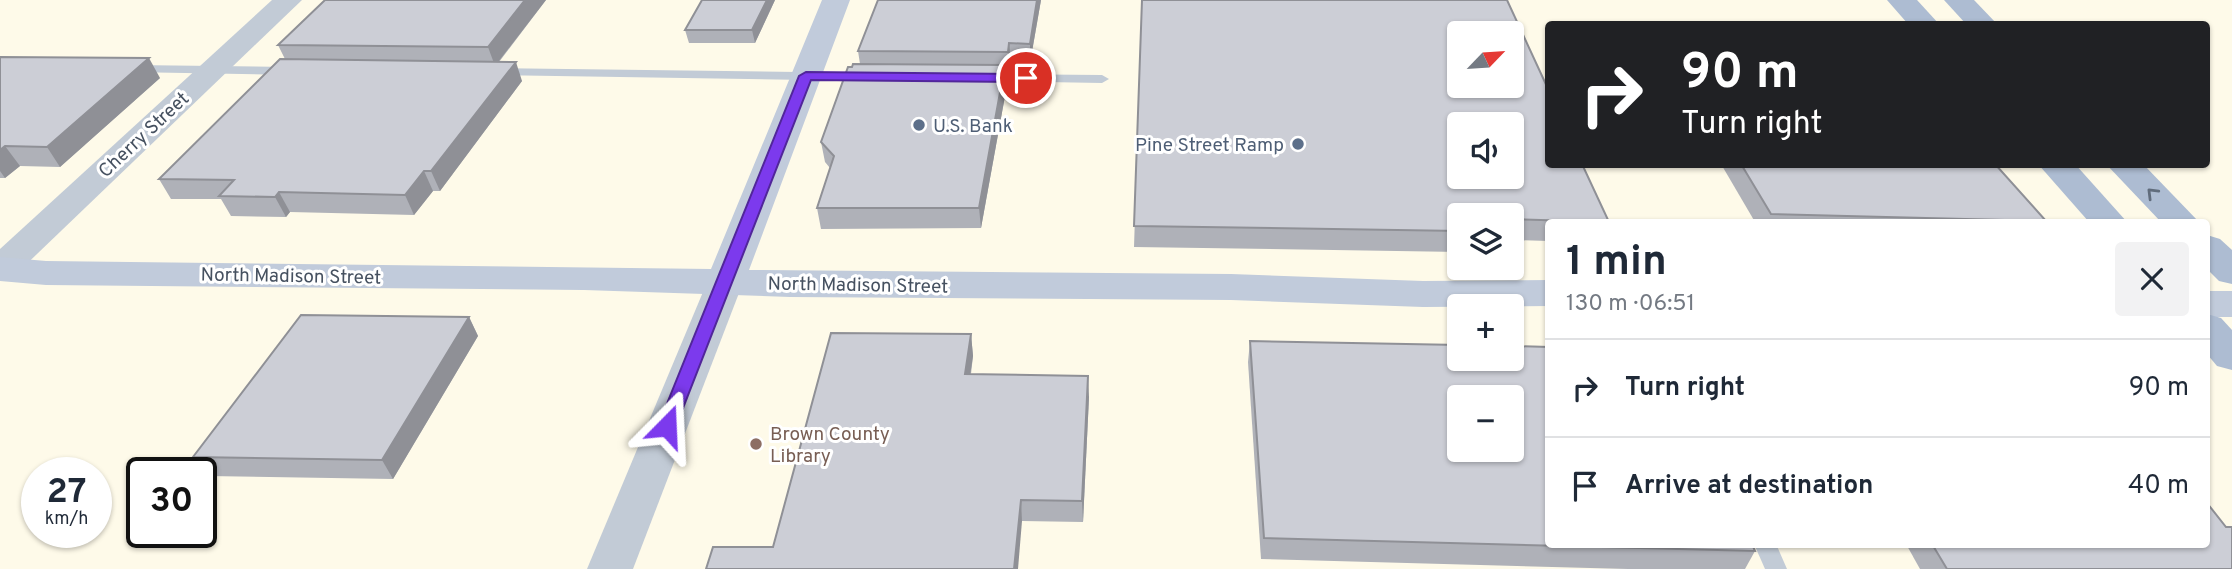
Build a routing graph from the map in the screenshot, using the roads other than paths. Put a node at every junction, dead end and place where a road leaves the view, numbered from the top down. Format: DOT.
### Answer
graph roads {
  1 [pos="288,0"];
  2 [pos="836,0"];
  3 [pos="1901,0"];
  4 [pos="1958,0"];
  5 [pos="1920,21"];
  6 [pos="1979,21"];
  7 [pos="122,69"];
  8 [pos="212,70"];
  9 [pos="308,71"];
  10 [pos="482,72"];
  11 [pos="806,76"];
  12 [pos="888,77"];
  13 [pos="968,78"];
  14 [pos="1102,79"];
  15 [pos="2058,168"];
  16 [pos="2127,168"];
  17 [pos="2106,219"];
  18 [pos="2178,219"];
  19 [pos="2210,250"];
  20 [pos="0,269"];
  21 [pos="2232,272"];
  22 [pos="726,281"];
  23 [pos="1545,293"];
  24 [pos="2210,304"];
  25 [pos="2232,304"];
  26 [pos="2210,331"];
  27 [pos="2232,356"];
  28 [pos="1767,548"];
  29 [pos="610,569"];
  30 [pos="1776,569"];
  1 -- 8 [label="street, Cherry Street"];
  2 -- 11 [label="main road"];
  3 -- 5 [label="main road"];
  4 -- 6 [label="main road"];
  7 -- 8 [label="lane"];
  8 -- 9 [label="lane"];
  8 -- 20 [label="street, Cherry Street"];
  10 -- 11 [label="lane"];
  11 -- 12 [label="lane"];
  11 -- 22 [label="main road"];
  13 -- 14 [label="lane"];
  15 -- 17 [label="main road"];
  18 -- 16 [label="main road, one-way"];
  19 -- 21 [label="main road"];
  20 -- 22 [label="main road, North Madison Street"];
  22 -- 23 [label="main road, North Madison Street"];
  22 -- 29 [label="street"];
  24 -- 25 [label="main road"];
  26 -- 27 [label="main road"];
  28 -- 30 [label="lane"];
}
